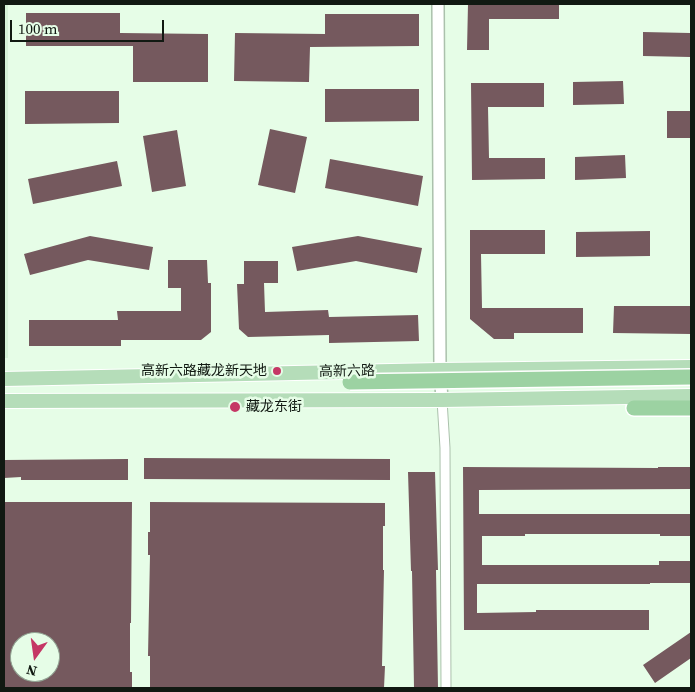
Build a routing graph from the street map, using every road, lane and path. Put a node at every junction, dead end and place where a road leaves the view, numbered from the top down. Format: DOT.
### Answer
graph roads {
  1 [pos="438,4"];
  2 [pos="691,367"];
  3 [pos="440,370"];
  4 [pos="691,377"];
  5 [pos="4,379"];
  6 [pos="350,382"];
  7 [pos="691,396"];
  8 [pos="4,400"];
  9 [pos="442,400"];
  10 [pos="634,408"];
  11 [pos="691,408"];
  12 [pos="446,688"];
  1 -- 3 [label="street"];
  2 -- 3 [label="main road, 高新六路"];
  3 -- 5 [label="main road, 高新六路"];
  3 -- 9 [label="street"];
  4 -- 6 [label="highway, bridge"];
  7 -- 9 [label="main road, 高新六路"];
  8 -- 9 [label="main road, 高新六路"];
  9 -- 12 [label="street"];
  10 -- 11 [label="highway"];
}
